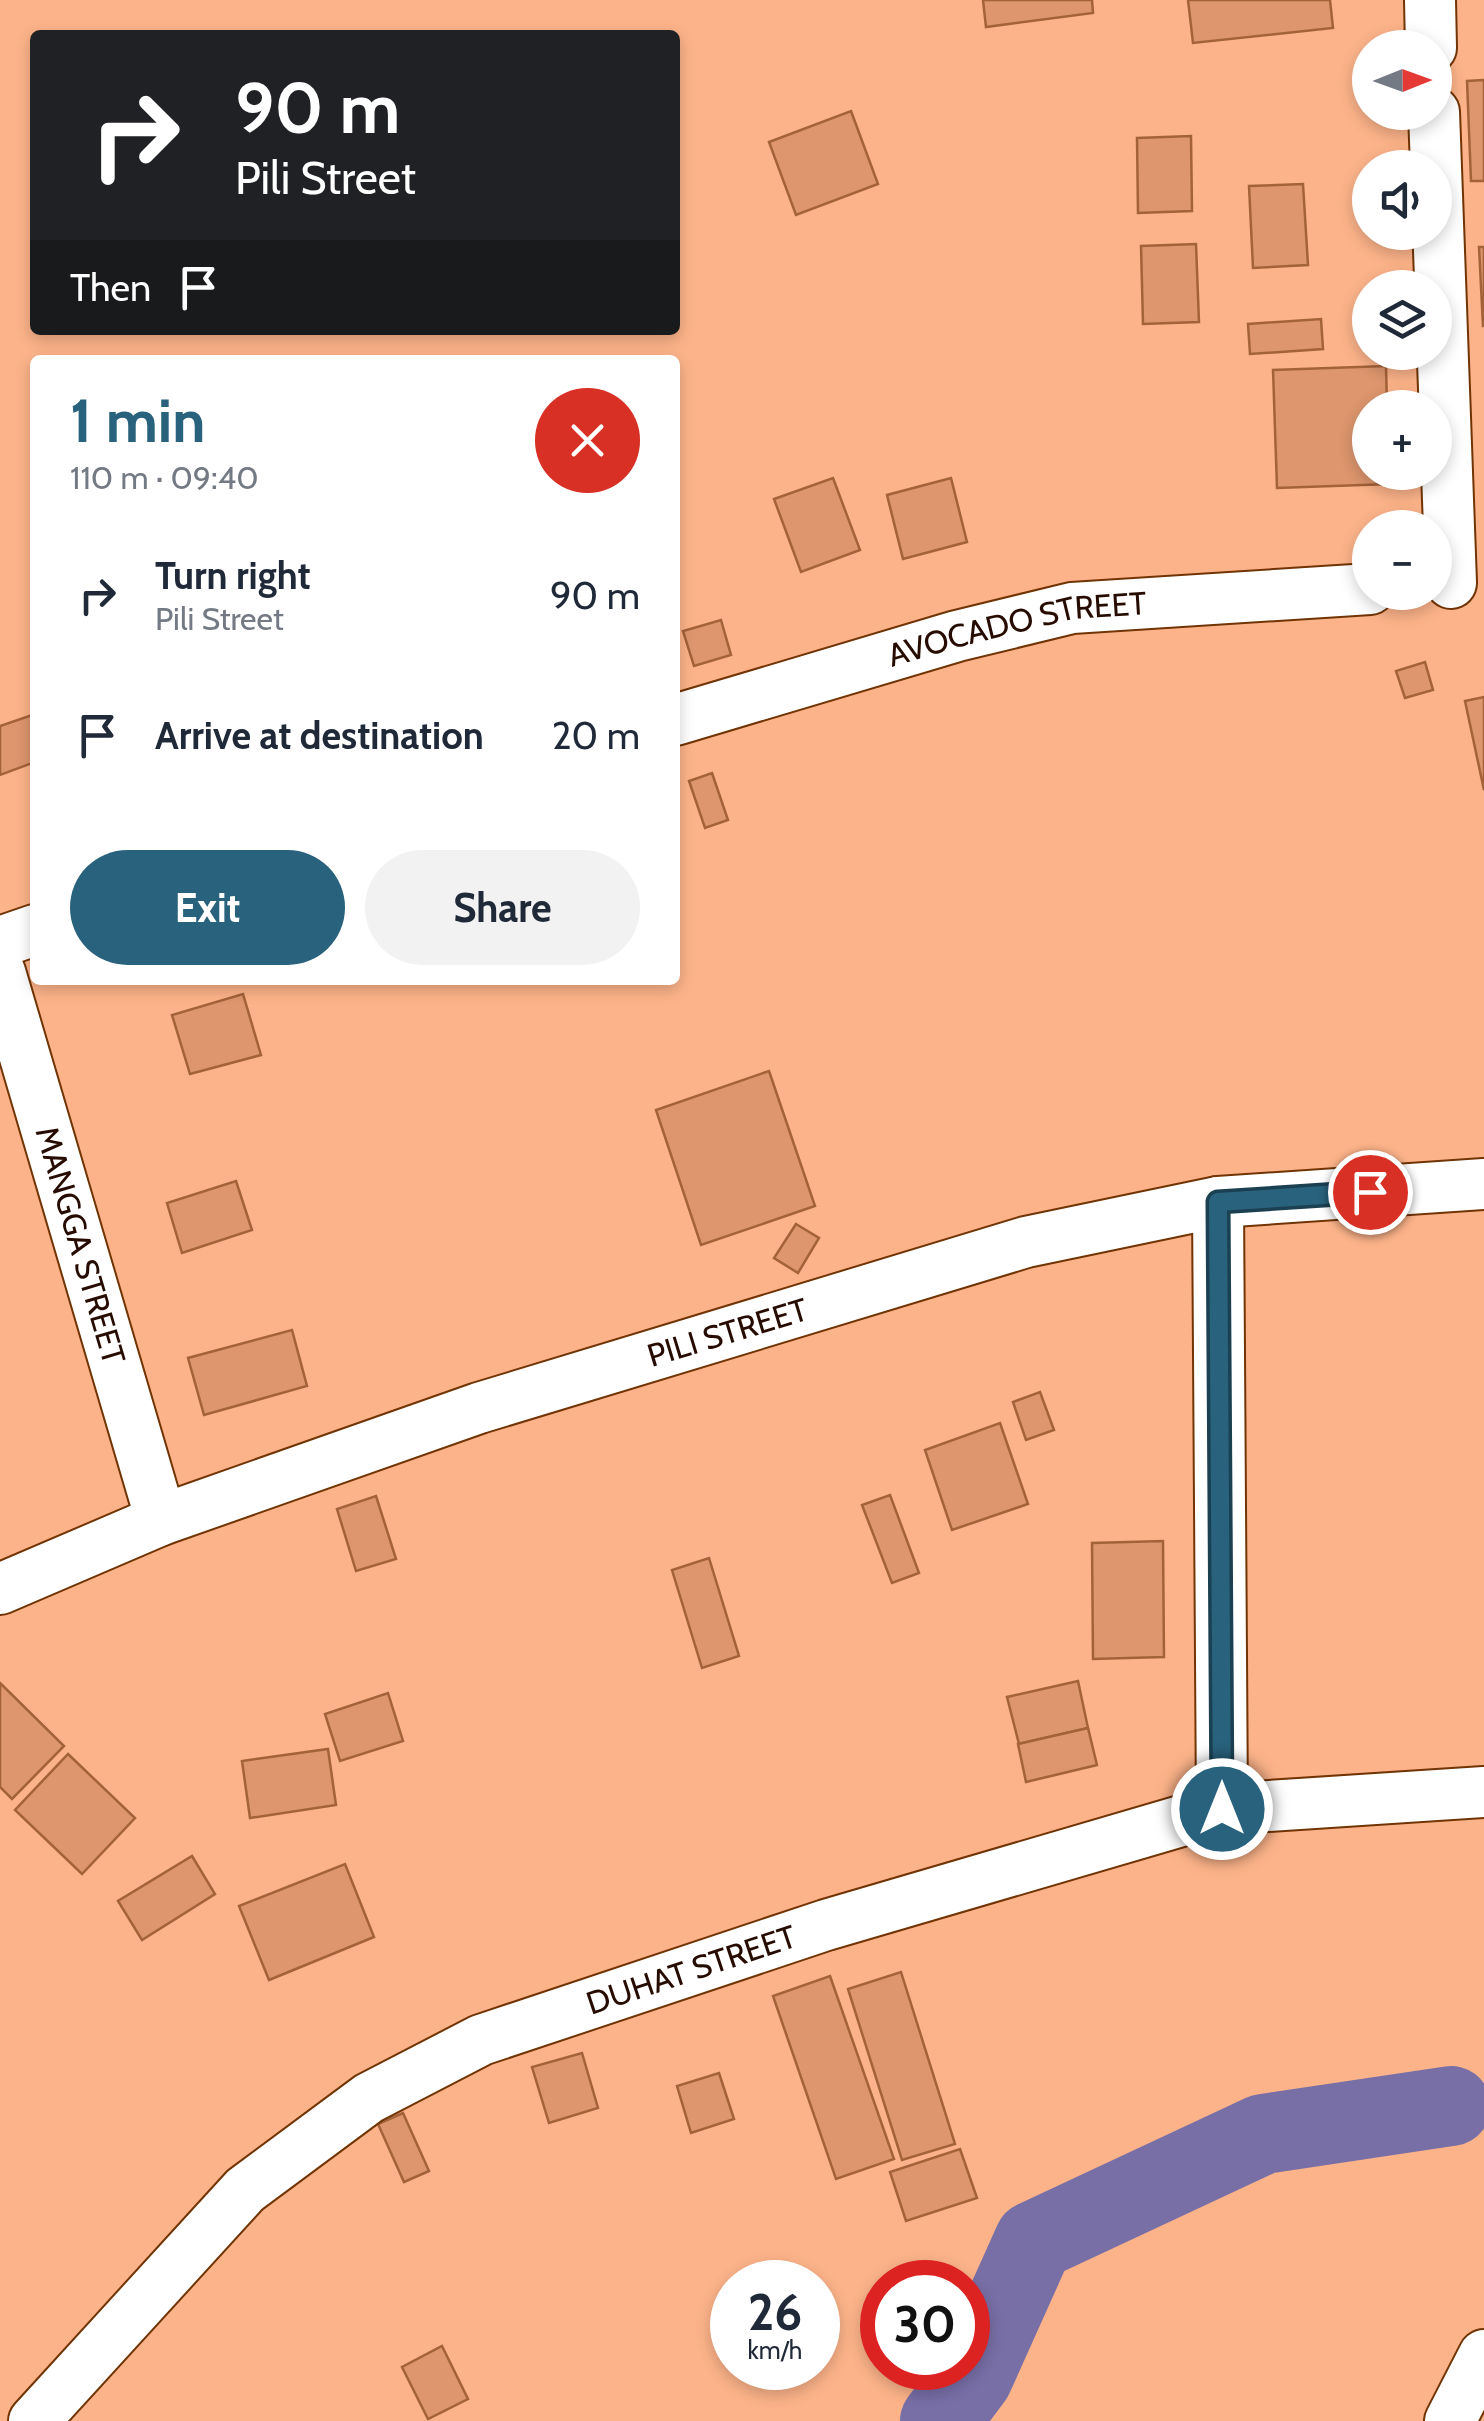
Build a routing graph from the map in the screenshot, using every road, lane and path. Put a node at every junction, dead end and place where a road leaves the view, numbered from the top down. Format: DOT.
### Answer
graph roads {
  1 [pos="1430,0"];
  2 [pos="1431,30"];
  3 [pos="1435,130"];
  4 [pos="1457,583"];
  5 [pos="1352,590"];
  6 [pos="680,719"];
  7 [pos="30,932"];
  8 [pos="0,942"];
  9 [pos="0,972"];
  10 [pos="1484,1184"];
  11 [pos="1218,1202"];
  12 [pos="162,1520"];
  13 [pos="0,1589"];
  14 [pos="1484,1792"];
  15 [pos="1222,1809"];
  16 [pos="1484,2355"];
  17 [pos="34,2421"];
  18 [pos="1450,2421"];
  1 -- 2 [label="street"];
  3 -- 4 [label="street"];
  5 -- 6 [label="street, AVOCADO STREET"];
  7 -- 8 [label="street"];
  9 -- 12 [label="street, MANGGA STREET"];
  10 -- 11 [label="street, PILI STREET"];
  11 -- 12 [label="street, PILI STREET"];
  11 -- 15 [label="street"];
  12 -- 13 [label="street, PILI STREET"];
  14 -- 15 [label="street, DUHAT STREET"];
  15 -- 17 [label="street, DUHAT STREET"];
  16 -- 18 [label="street"];
}
